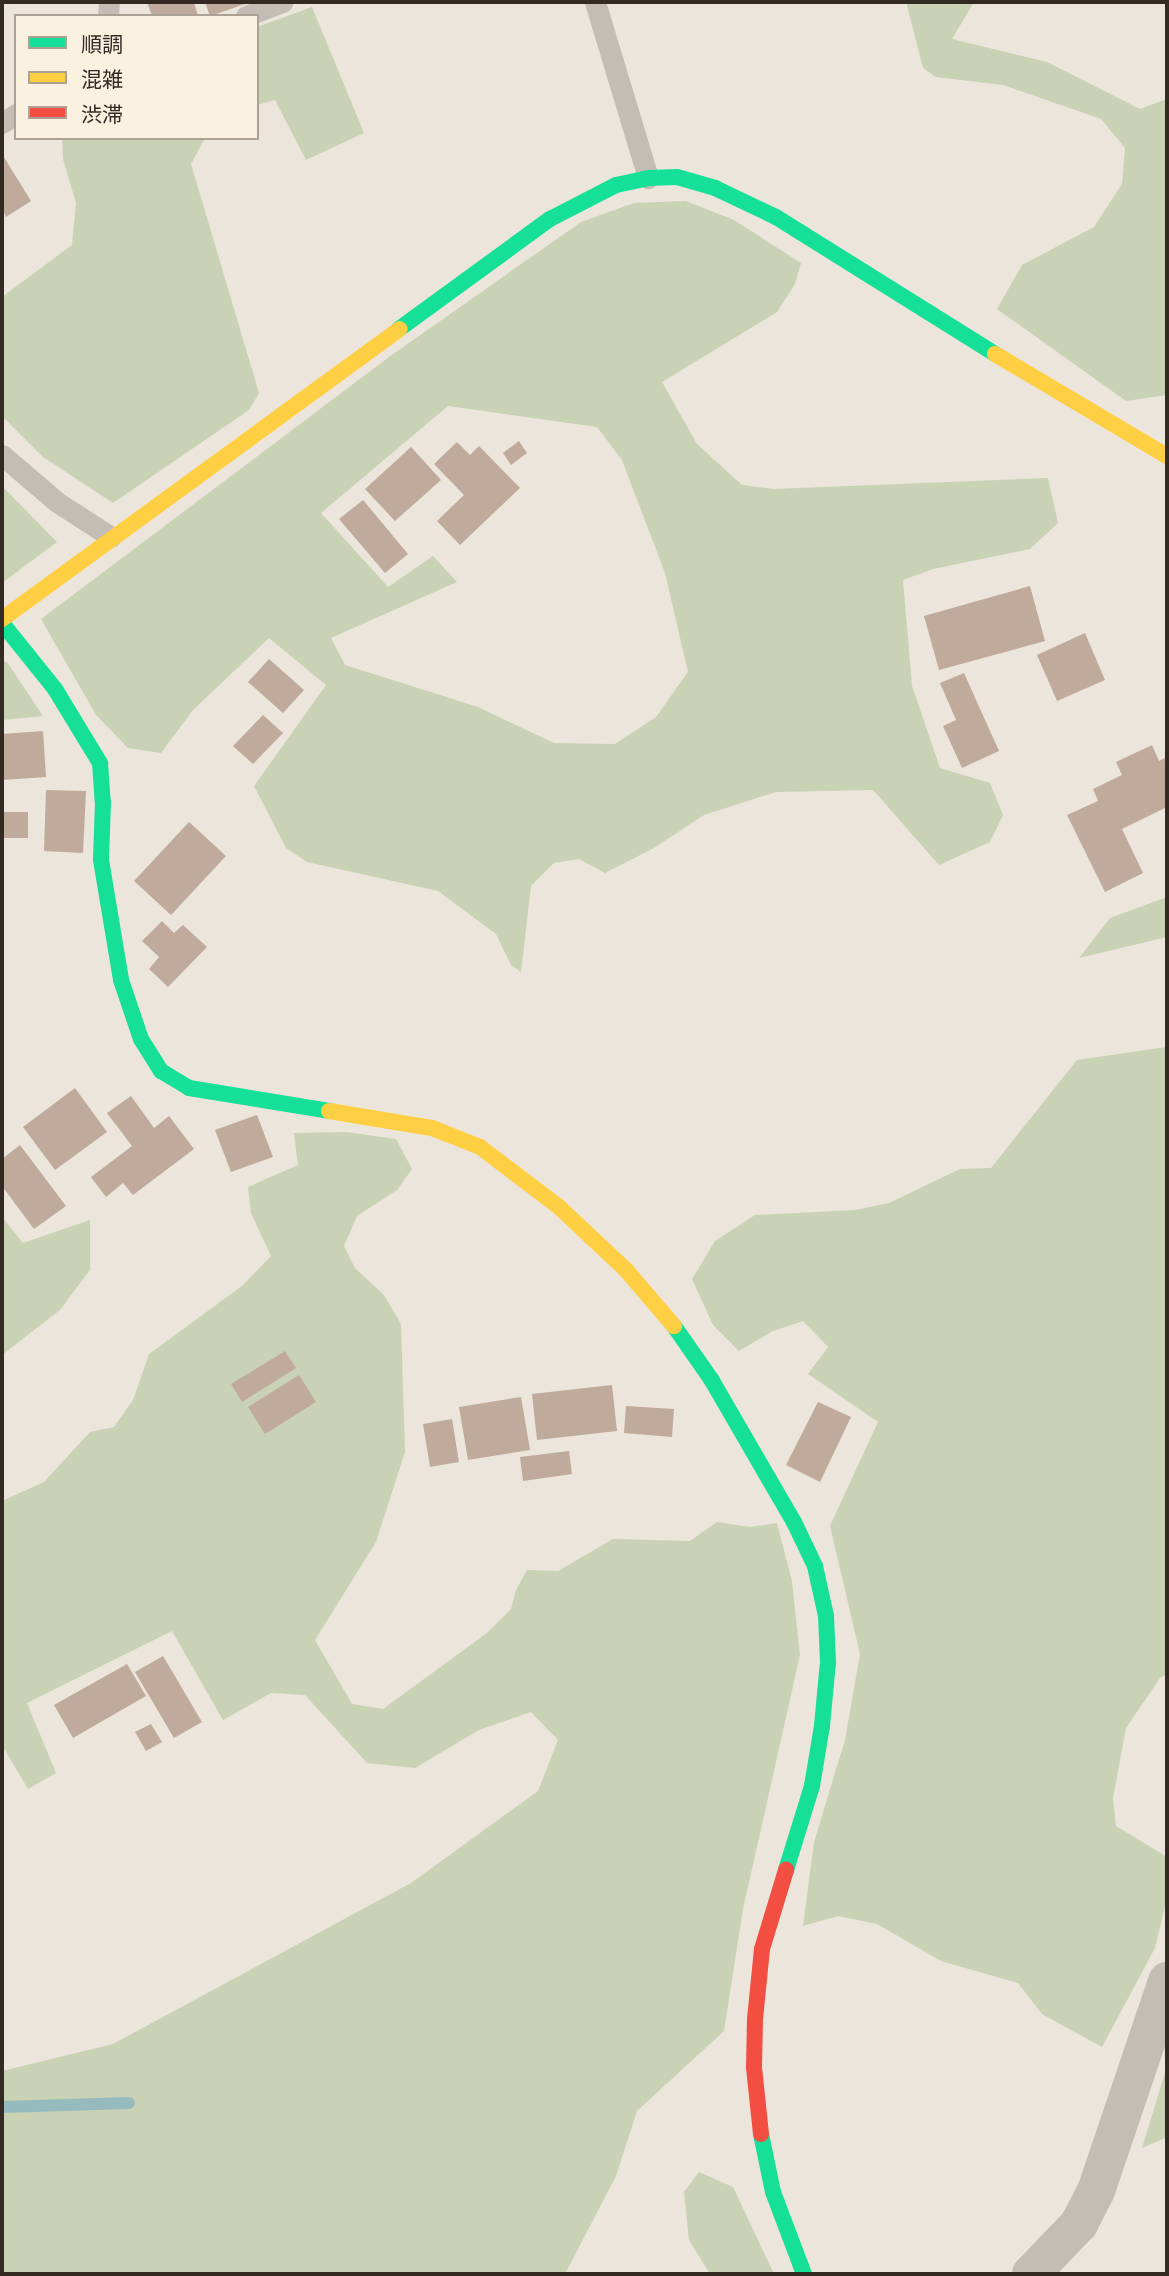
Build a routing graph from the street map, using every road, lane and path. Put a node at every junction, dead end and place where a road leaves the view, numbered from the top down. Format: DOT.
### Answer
graph roads {
  1 [pos="282,2"];
  2 [pos="595,2"];
  3 [pos="251,14"];
  4 [pos="648,178"];
  5 [pos="2,455"];
  6 [pos="1167,456"];
  7 [pos="111,537"];
  8 [pos="2,621"];
  9 [pos="1167,1981"];
  10 [pos="804,2274"];
  11 [pos="1031,2274"];
  1 -- 3 [label="lane"];
  2 -- 4 [label="lane"];
  4 -- 6 [label="street"];
  4 -- 7 [label="street"];
  5 -- 7 [label="lane"];
  7 -- 8 [label="street"];
  8 -- 10 [label="street"];
  9 -- 11 [label="street"];
}
